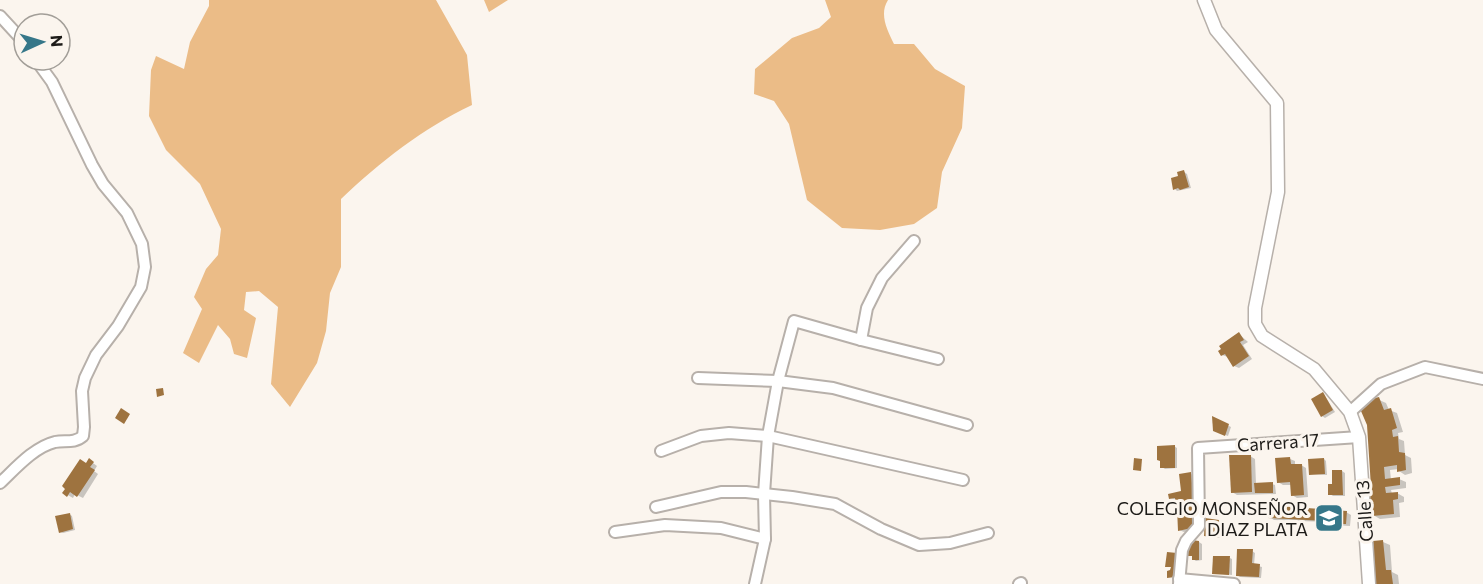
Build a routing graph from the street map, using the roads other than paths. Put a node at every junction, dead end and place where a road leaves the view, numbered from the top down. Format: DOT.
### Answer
graph roads {
  1 [pos="1204,0"];
  2 [pos="0,16"];
  3 [pos="12,29"];
  4 [pos="45,72"];
  5 [pos="914,241"];
  6 [pos="861,340"];
  7 [pos="938,359"];
  8 [pos="698,378"];
  9 [pos="1483,379"];
  10 [pos="778,381"];
  11 [pos="1350,412"];
  12 [pos="967,425"];
  13 [pos="768,436"];
  14 [pos="1359,437"];
  15 [pos="661,451"];
  16 [pos="963,480"];
  17 [pos="0,483"];
  18 [pos="764,494"];
  19 [pos="656,507"];
  20 [pos="615,532"];
  21 [pos="988,533"];
  22 [pos="765,539"];
  23 [pos="1179,581"];
  24 [pos="755,584"];
  25 [pos="1234,584"];
  26 [pos="1369,584"];
  1 -- 11 [label="street"];
  2 -- 3 [label="street"];
  4 -- 17 [label="street"];
  5 -- 6 [label="street"];
  6 -- 7 [label="street"];
  6 -- 10 [label="street"];
  8 -- 10 [label="street"];
  9 -- 11 [label="street"];
  10 -- 12 [label="street"];
  10 -- 13 [label="street"];
  11 -- 14 [label="street, Calle 13"];
  13 -- 15 [label="street"];
  13 -- 16 [label="street"];
  13 -- 18 [label="street"];
  14 -- 23 [label="street, Carrera 17"];
  14 -- 26 [label="street, Calle 13"];
  18 -- 19 [label="street"];
  18 -- 21 [label="street"];
  18 -- 22 [label="street"];
  20 -- 22 [label="street"];
  22 -- 24 [label="street"];
  23 -- 25 [label="street"];
}
